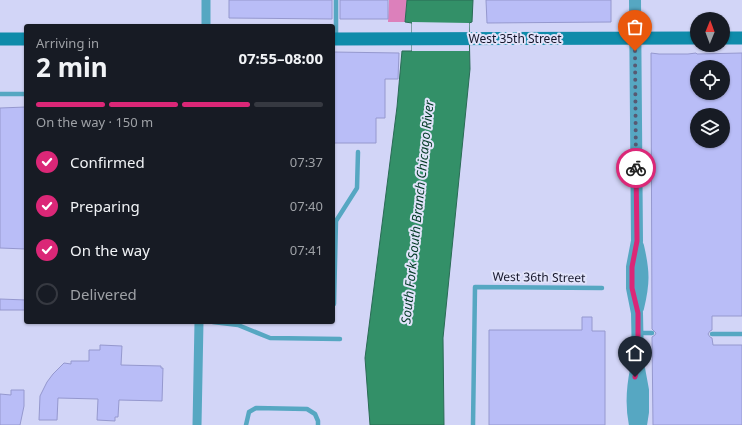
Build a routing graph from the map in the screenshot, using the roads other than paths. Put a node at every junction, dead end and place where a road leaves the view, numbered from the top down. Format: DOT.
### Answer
graph roads {
  1 [pos="206,0"];
  2 [pos="336,0"];
  3 [pos="635,0"];
  4 [pos="206,24"];
  5 [pos="635,38"];
  6 [pos="690,38"];
  7 [pos="730,38"];
  8 [pos="742,38"];
  9 [pos="0,39"];
  10 [pos="24,39"];
  11 [pos="335,39"];
  12 [pos="0,94"];
  13 [pos="24,94"];
  14 [pos="358,152"];
  15 [pos="335,221"];
  16 [pos="602,288"];
  17 [pos="199,324"];
  18 [pos="230,324"];
  19 [pos="638,333"];
  20 [pos="652,333"];
  21 [pos="712,334"];
  22 [pos="742,334"];
  23 [pos="340,339"];
  24 [pos="638,363"];
  25 [pos="197,425"];
  26 [pos="246,425"];
  27 [pos="318,425"];
  28 [pos="473,425"];
  29 [pos="635,425"];
  30 [pos="641,425"];
  1 -- 4 [label="street"];
  2 -- 11 [label="lane"];
  3 -- 5 [label="street"];
  5 -- 6 [label="main road, West 35th Street"];
  5 -- 11 [label="main road, West 35th Street"];
  5 -- 19 [label="street"];
  7 -- 8 [label="main road"];
  9 -- 10 [label="main road"];
  12 -- 13 [label="lane"];
  14 -- 15 [label="lane"];
  16 -- 28 [label="lane, West 36th Street"];
  17 -- 25 [label="street"];
  18 -- 23 [label="lane"];
  19 -- 20 [label="lane"];
  19 -- 24 [label="street"];
  21 -- 22 [label="lane"];
  24 -- 29 [label="street"];
  24 -- 30 [label="street"];
  26 -- 27 [label="lane"];
}
